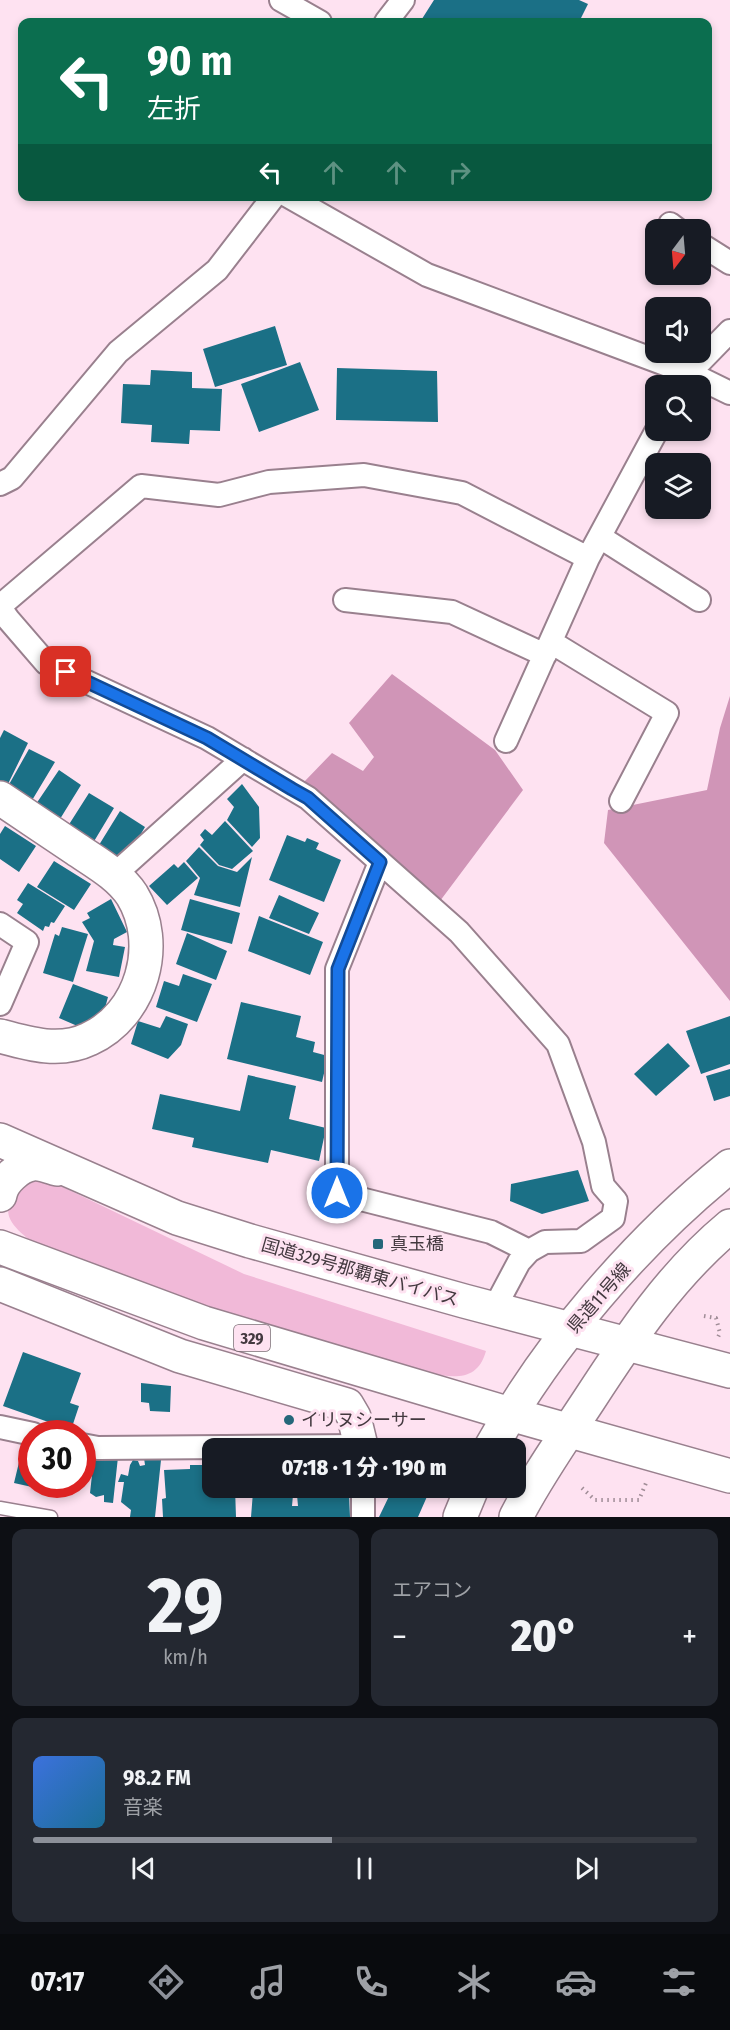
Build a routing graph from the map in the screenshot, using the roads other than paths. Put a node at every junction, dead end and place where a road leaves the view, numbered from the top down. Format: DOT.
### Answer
graph roads {
  1 [pos="282,0"];
  2 [pos="313,18"];
  3 [pos="270,201"];
  4 [pos="297,201"];
  5 [pos="711,251"];
  6 [pos="730,263"];
  7 [pos="730,331"];
  8 [pos="675,375"];
  9 [pos="689,375"];
  10 [pos="711,387"];
  11 [pos="730,393"];
  12 [pos="651,441"];
  13 [pos="0,484"];
  14 [pos="600,537"];
  15 [pos="588,558"];
  16 [pos="345,600"];
  17 [pos="699,600"];
  18 [pos="0,606"];
  19 [pos="548,648"];
  20 [pos="506,741"];
  21 [pos="243,759"];
  22 [pos="0,798"];
  23 [pos="621,801"];
  24 [pos="380,862"];
  25 [pos="114,875"];
  26 [pos="0,924"];
  27 [pos="0,1004"];
  28 [pos="0,1036"];
  29 [pos="0,1140"];
  30 [pos="730,1166"];
  31 [pos="75,1173"];
  32 [pos="0,1195"];
  33 [pos="0,1216"];
  34 [pos="730,1226"];
  35 [pos="0,1247"];
  36 [pos="528,1251"];
  37 [pos="31,1260"];
  38 [pos="0,1284"];
  39 [pos="494,1309"];
  40 [pos="571,1329"];
  41 [pos="626,1344"];
  42 [pos="730,1371"];
  43 [pos="510,1414"];
  44 [pos="0,1427"];
  45 [pos="18,1431"];
  46 [pos="568,1431"];
  47 [pos="359,1438"];
  48 [pos="496,1438"];
  49 [pos="96,1448"];
  50 [pos="202,1449"];
  51 [pos="730,1476"];
  52 [pos="363,1498"];
  53 [pos="468,1498"];
  54 [pos="0,1508"];
  55 [pos="51,1517"];
  56 [pos="363,1517"];
  57 [pos="460,1517"];
  58 [pos="516,1517"];
  1 -- 2 [label="street"];
  3 -- 13 [label="street"];
  4 -- 8 [label="street"];
  5 -- 6 [label="street"];
  7 -- 9 [label="street"];
  10 -- 11 [label="street"];
  12 -- 14 [label="street"];
  14 -- 15 [label="street"];
  14 -- 17 [label="street"];
  15 -- 18 [label="street"];
  15 -- 19 [label="street"];
  16 -- 19 [label="street"];
  18 -- 21 [label="street"];
  19 -- 20 [label="street"];
  19 -- 23 [label="street"];
  21 -- 24 [label="street"];
  21 -- 25 [label="street"];
  22 -- 25 [label="main road"];
  24 -- 36 [label="street"];
  24 -- 36 [label="street"];
  25 -- 28 [label="main road"];
  26 -- 27 [label="street"];
  29 -- 31 [label="main road, 国道329号那覇東バイパス"];
  30 -- 40 [label="main road, 県道11号線"];
  31 -- 32 [label="main road"];
  31 -- 39 [label="main road, 国道329号那覇東バイパス"];
  33 -- 37 [label="main road"];
  34 -- 41 [label="main road"];
  35 -- 37 [label="main road, 329"];
  36 -- 39 [label="street"];
  37 -- 43 [label="main road, 329"];
  38 -- 47 [label="main road"];
  39 -- 40 [label="main road, 国道329号那覇東バイパス"];
  40 -- 41 [label="main road, 国道329号那覇東バイパス"];
  40 -- 43 [label="main road, 県道11号線"];
  41 -- 42 [label="main road, 国道329号那覇東バイパス"];
  41 -- 46 [label="main road"];
  43 -- 46 [label="main road, 329"];
  43 -- 48 [label="main road, 県道11号線"];
  44 -- 45 [label="street"];
  46 -- 51 [label="main road, 329"];
  46 -- 58 [label="main road"];
  49 -- 50 [label="street"];
  52 -- 56 [label="street"];
  53 -- 57 [label="main road"];
  54 -- 55 [label="lane"];
}
